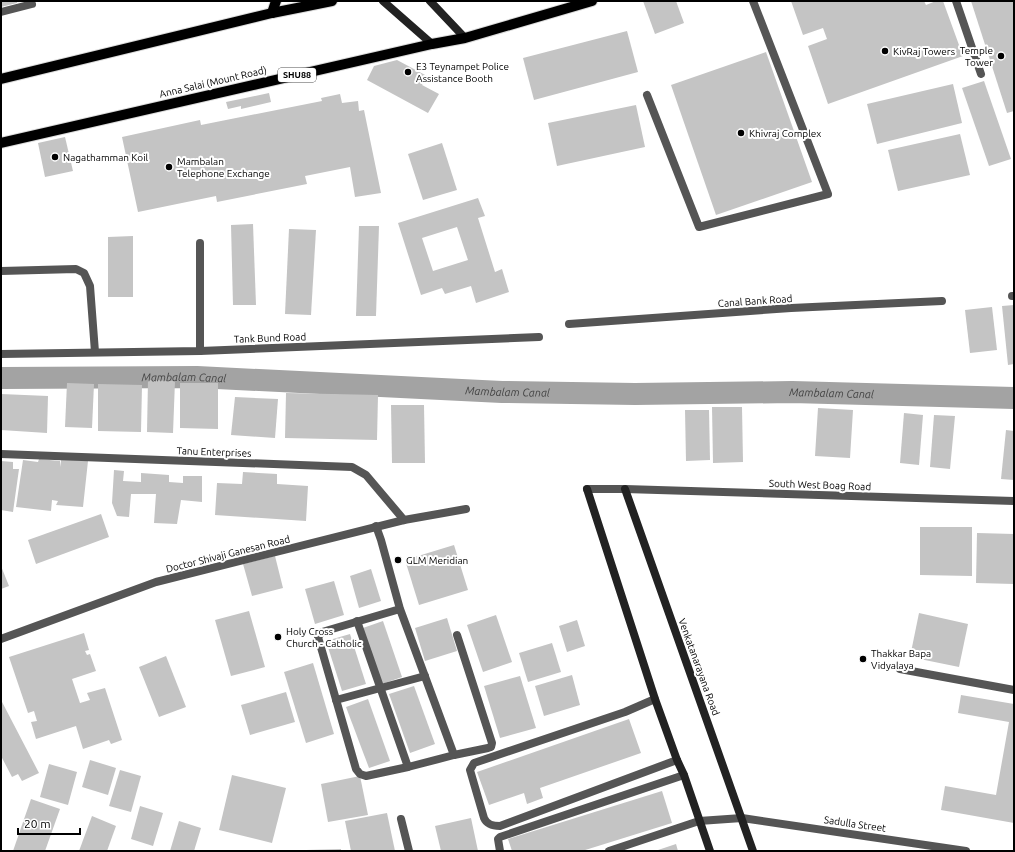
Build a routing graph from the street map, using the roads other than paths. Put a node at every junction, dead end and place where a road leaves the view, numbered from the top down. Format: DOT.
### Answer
graph roads {
  1 [pos="276,1"];
  2 [pos="332,1"];
  3 [pos="383,1"];
  4 [pos="430,1"];
  5 [pos="592,1"];
  6 [pos="754,1"];
  7 [pos="956,1"];
  8 [pos="32,4"];
  9 [pos="1,12"];
  10 [pos="272,13"];
  11 [pos="465,38"];
  12 [pos="432,44"];
  13 [pos="981,74"];
  14 [pos="1,79"];
  15 [pos="647,95"];
  16 [pos="1,143"];
  17 [pos="200,243"];
  18 [pos="1,271"];
  19 [pos="942,301"];
  20 [pos="569,324"];
  21 [pos="539,336"];
  22 [pos="200,351"];
  23 [pos="94,352"];
  24 [pos="1,354"];
  25 [pos="1,454"];
  26 [pos="587,489"];
  27 [pos="625,489"];
  28 [pos="1014,502"];
  29 [pos="466,509"];
  30 [pos="404,520"];
  31 [pos="376,526"];
  32 [pos="400,609"];
  33 [pos="357,621"];
  34 [pos="457,635"];
  35 [pos="1,639"];
  36 [pos="900,669"];
  37 [pos="425,676"];
  38 [pos="380,688"];
  39 [pos="1014,690"];
  40 [pos="655,699"];
  41 [pos="336,700"];
  42 [pos="454,755"];
  43 [pos="677,760"];
  44 [pos="408,767"];
  45 [pos="684,775"];
  46 [pos="742,818"];
  47 [pos="401,819"];
  48 [pos="699,821"];
  49 [pos="953,850"];
  50 [pos="409,851"];
  51 [pos="500,851"];
  52 [pos="609,851"];
  53 [pos="710,851"];
  54 [pos="753,851"];
  55 [pos="966,851"];
  1 -- 10 [label="main road"];
  2 -- 10 [label="main road"];
  3 -- 12 [label="main road"];
  4 -- 11 [label="main road"];
  5 -- 11 [label="main road, Anna Salai (Mount Road) / SHU88"];
  6 -- 15 [label="street"];
  7 -- 13 [label="street"];
  8 -- 9 [label="street"];
  10 -- 14 [label="main road"];
  11 -- 12 [label="main road, Anna Salai (Mount Road) / SHU88"];
  12 -- 16 [label="main road, Anna Salai (Mount Road) / SHU88"];
  17 -- 22 [label="street"];
  18 -- 23 [label="street"];
  19 -- 20 [label="street, Canal Bank Road"];
  21 -- 22 [label="street, Tank Bund Road"];
  22 -- 23 [label="street, Tank Bund Road"];
  23 -- 24 [label="street, Tank Bund Road"];
  25 -- 30 [label="street, Tanu Enterprises"];
  26 -- 27 [label="street, South West Boag Road"];
  26 -- 40 [label="main road"];
  27 -- 28 [label="street, South West Boag Road"];
  27 -- 46 [label="main road, Venkatanarayana Road"];
  29 -- 30 [label="street, Doctor Shivaji Ganesan Road"];
  30 -- 31 [label="street, Doctor Shivaji Ganesan Road"];
  31 -- 32 [label="street"];
  31 -- 35 [label="street, Doctor Shivaji Ganesan Road"];
  32 -- 33 [label="street"];
  32 -- 37 [label="street"];
  33 -- 38 [label="street"];
  33 -- 41 [label="street"];
  34 -- 42 [label="street"];
  36 -- 39 [label="street"];
  37 -- 38 [label="street"];
  37 -- 42 [label="street"];
  38 -- 41 [label="street"];
  38 -- 44 [label="street"];
  40 -- 43 [label="main road"];
  40 -- 43 [label="street"];
  41 -- 44 [label="street"];
  42 -- 44 [label="street"];
  43 -- 45 [label="main road"];
  45 -- 48 [label="main road"];
  45 -- 51 [label="street"];
  46 -- 48 [label="street, Sadulla Street"];
  46 -- 49 [label="street, Sadulla Street"];
  46 -- 54 [label="main road, Venkatanarayana Road"];
  47 -- 50 [label="street"];
  48 -- 52 [label="street, Sadulla Street"];
  48 -- 53 [label="main road"];
  49 -- 55 [label="street, Sadulla Street"];
}
